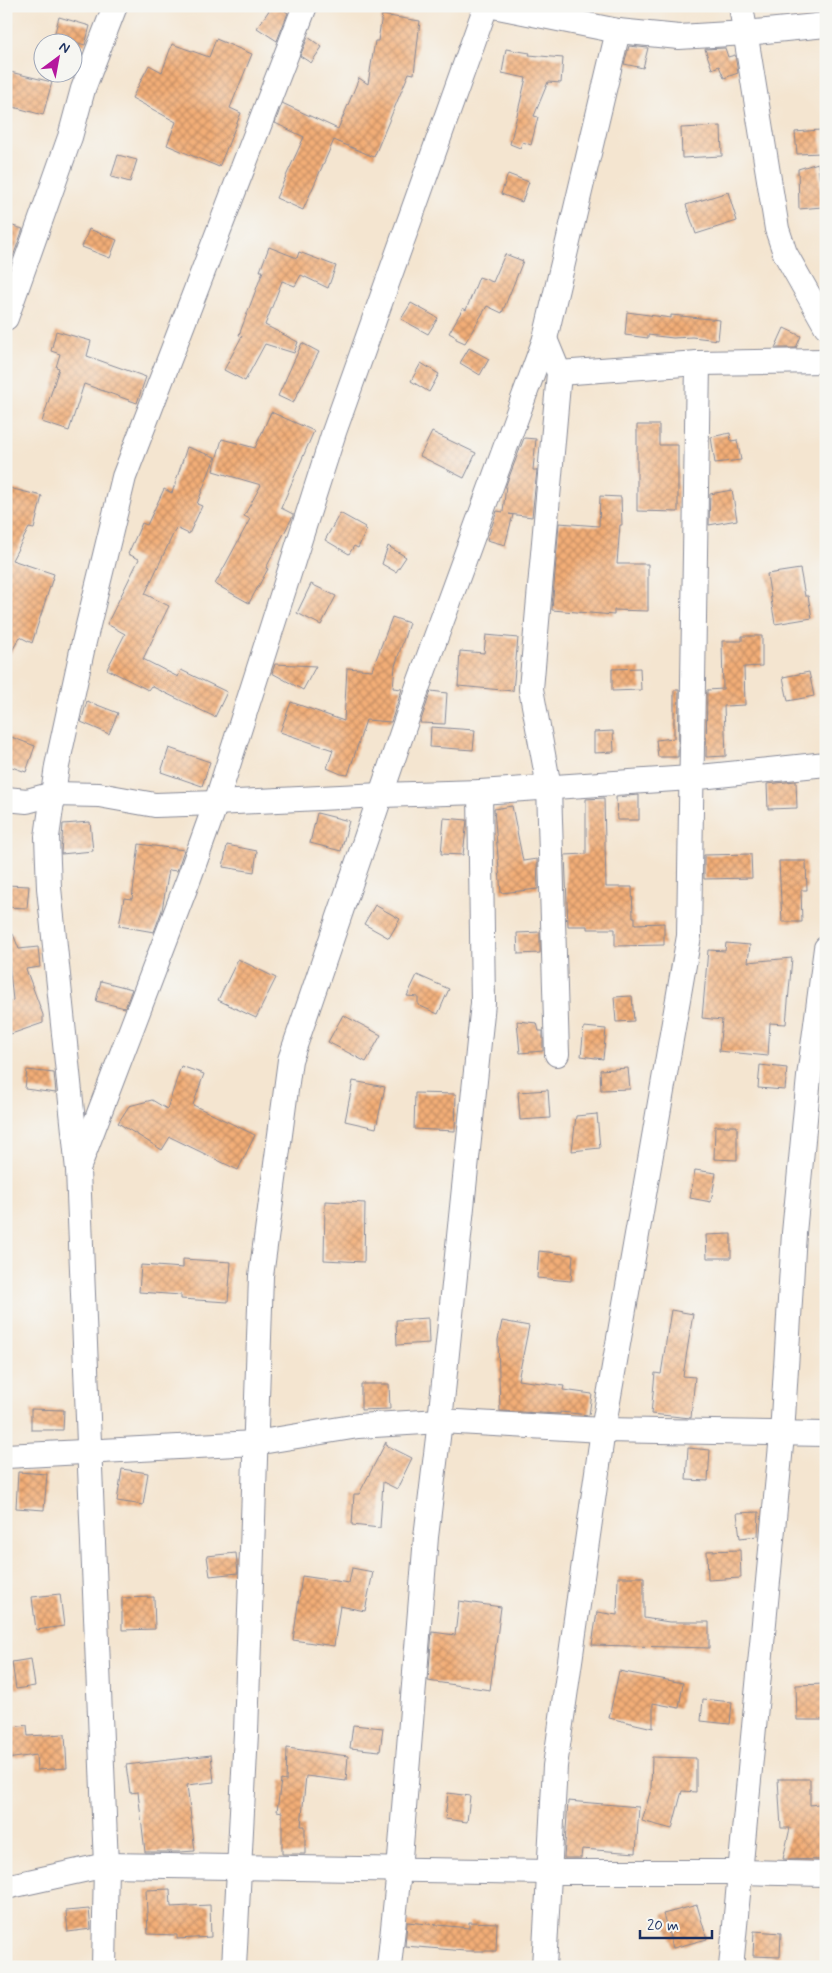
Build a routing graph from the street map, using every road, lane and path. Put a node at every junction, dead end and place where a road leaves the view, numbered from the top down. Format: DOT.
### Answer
graph roads {
  1 [pos="115,6"];
  2 [pos="305,6"];
  3 [pos="486,6"];
  4 [pos="493,6"];
  5 [pos="741,6"];
  6 [pos="826,25"];
  7 [pos="618,31"];
  8 [pos="746,33"];
  9 [pos="6,318"];
  10 [pos="826,326"];
  11 [pos="544,339"];
  12 [pos="826,361"];
  13 [pos="698,363"];
  14 [pos="559,373"];
  15 [pos="826,764"];
  16 [pos="690,778"];
  17 [pos="549,787"];
  18 [pos="480,792"];
  19 [pos="53,794"];
  20 [pos="381,795"];
  21 [pos="6,799"];
  22 [pos="216,804"];
  23 [pos="826,948"];
  24 [pos="557,1054"];
  25 [pos="78,1170"];
  26 [pos="440,1421"];
  27 [pos="603,1430"];
  28 [pos="782,1434"];
  29 [pos="826,1434"];
  30 [pos="255,1444"];
  31 [pos="88,1451"];
  32 [pos="6,1456"];
  33 [pos="106,1865"];
  34 [pos="238,1866"];
  35 [pos="399,1870"];
  36 [pos="550,1872"];
  37 [pos="740,1872"];
  38 [pos="826,1874"];
  39 [pos="6,1887"];
  40 [pos="104,1967"];
  41 [pos="234,1967"];
  42 [pos="389,1967"];
  43 [pos="544,1967"];
  44 [pos="731,1967"];
  1 -- 9 [label="street"];
  2 -- 19 [label="street"];
  3 -- 22 [label="street"];
  4 -- 7 [label="street"];
  5 -- 8 [label="street"];
  6 -- 8 [label="street"];
  7 -- 8 [label="street"];
  7 -- 11 [label="street"];
  8 -- 10 [label="street"];
  11 -- 14 [label="street"];
  11 -- 20 [label="street"];
  12 -- 13 [label="street"];
  13 -- 14 [label="street"];
  13 -- 16 [label="street"];
  14 -- 17 [label="street"];
  15 -- 16 [label="street"];
  16 -- 17 [label="street"];
  16 -- 27 [label="street"];
  17 -- 18 [label="street"];
  17 -- 24 [label="street"];
  18 -- 20 [label="street"];
  18 -- 26 [label="street"];
  19 -- 21 [label="street"];
  19 -- 22 [label="street"];
  19 -- 25 [label="street"];
  20 -- 22 [label="street"];
  20 -- 30 [label="street"];
  22 -- 25 [label="street"];
  23 -- 28 [label="street"];
  25 -- 31 [label="street"];
  26 -- 27 [label="street"];
  26 -- 30 [label="street"];
  26 -- 35 [label="street"];
  27 -- 28 [label="street"];
  27 -- 36 [label="street"];
  28 -- 29 [label="street"];
  28 -- 37 [label="street"];
  30 -- 31 [label="street"];
  30 -- 34 [label="street"];
  31 -- 32 [label="street"];
  31 -- 33 [label="street"];
  33 -- 34 [label="street"];
  33 -- 39 [label="street"];
  33 -- 40 [label="street"];
  34 -- 35 [label="street"];
  34 -- 41 [label="street"];
  35 -- 36 [label="street"];
  35 -- 42 [label="street"];
  36 -- 37 [label="street"];
  36 -- 43 [label="street"];
  37 -- 38 [label="street"];
  37 -- 44 [label="street"];
}
